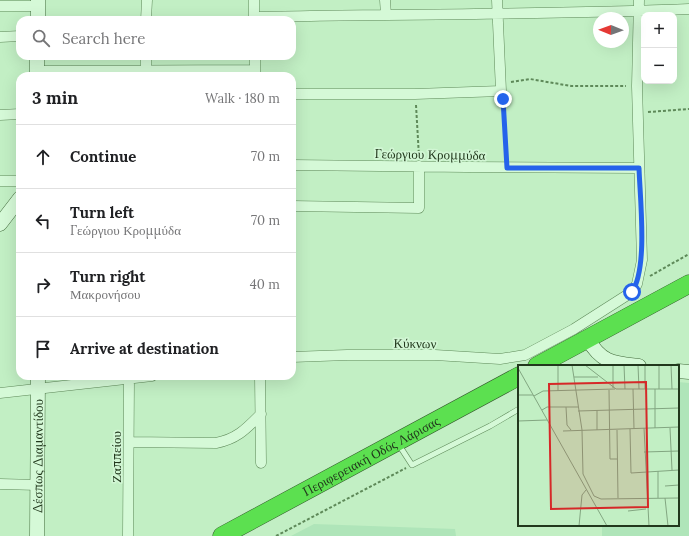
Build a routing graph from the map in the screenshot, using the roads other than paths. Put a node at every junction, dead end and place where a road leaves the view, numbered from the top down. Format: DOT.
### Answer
graph roads {
  1 [pos="147,0"];
  2 [pos="254,0"];
  3 [pos="385,0"];
  4 [pos="497,0"];
  5 [pos="639,0"];
  6 [pos="38,3"];
  7 [pos="0,6"];
  8 [pos="689,9"];
  9 [pos="639,11"];
  10 [pos="386,15"];
  11 [pos="498,15"];
  12 [pos="38,16"];
  13 [pos="146,16"];
  14 [pos="254,16"];
  15 [pos="296,18"];
  16 [pos="16,36"];
  17 [pos="0,37"];
  18 [pos="37,60"];
  19 [pos="146,60"];
  20 [pos="255,60"];
  21 [pos="37,72"];
  22 [pos="146,72"];
  23 [pos="255,72"];
  24 [pos="296,94"];
  25 [pos="16,114"];
  26 [pos="0,115"];
  27 [pos="296,165"];
  28 [pos="419,166"];
  29 [pos="639,168"];
  30 [pos="0,181"];
  31 [pos="16,181"];
  32 [pos="16,203"];
  33 [pos="296,206"];
  34 [pos="0,224"];
  35 [pos="689,284"];
  36 [pos="588,340"];
  37 [pos="296,357"];
  38 [pos="531,360"];
  39 [pos="634,365"];
  40 [pos="679,371"];
  41 [pos="689,372"];
  42 [pos="518,377"];
  43 [pos="106,380"];
  44 [pos="129,380"];
  45 [pos="260,380"];
  46 [pos="39,383"];
  47 [pos="0,393"];
  48 [pos="518,410"];
  49 [pos="260,414"];
  50 [pos="129,442"];
  51 [pos="398,442"];
  52 [pos="261,463"];
  53 [pos="0,484"];
  54 [pos="38,485"];
  55 [pos="38,536"];
  56 [pos="128,536"];
  57 [pos="222,536"];
  1 -- 13 [label="street"];
  2 -- 14 [label="street"];
  3 -- 10 [label="street"];
  4 -- 11 [label="street"];
  5 -- 9 [label="street"];
  6 -- 7 [label="street"];
  6 -- 12 [label="street"];
  8 -- 9 [label="street"];
  9 -- 11 [label="street"];
  9 -- 29 [label="street"];
  10 -- 11 [label="street"];
  10 -- 15 [label="street"];
  11 -- 24 [label="street"];
  16 -- 17 [label="street"];
  18 -- 21 [label="street"];
  19 -- 22 [label="street"];
  20 -- 23 [label="street"];
  25 -- 26 [label="street"];
  27 -- 28 [label="street, Γεώργιου Κρομμύδα"];
  28 -- 29 [label="street, Γεώργιου Κρομμύδα"];
  28 -- 33 [label="street"];
  29 -- 38 [label="street, Κύκνων"];
  30 -- 31 [label="street"];
  32 -- 34 [label="street"];
  35 -- 36 [label="highway"];
  36 -- 38 [label="highway"];
  36 -- 39 [label="street"];
  37 -- 38 [label="street, Κύκνων"];
  40 -- 41 [label="street"];
  42 -- 51 [label="highway, Περιφερειακή Οδός Λάρισας"];
  43 -- 46 [label="street"];
  44 -- 50 [label="street, Ζαππείου"];
  45 -- 49 [label="street"];
  46 -- 47 [label="street"];
  46 -- 54 [label="street, Δέσπως Διαμαντίδου"];
  48 -- 51 [label="lane"];
  49 -- 50 [label="street"];
  49 -- 52 [label="street"];
  50 -- 56 [label="street, Ζαππείου"];
  51 -- 57 [label="highway, Περιφερειακή Οδός Λάρισας"];
  53 -- 54 [label="street"];
  54 -- 55 [label="street, Δέσπως Διαμαντίδου"];
}
